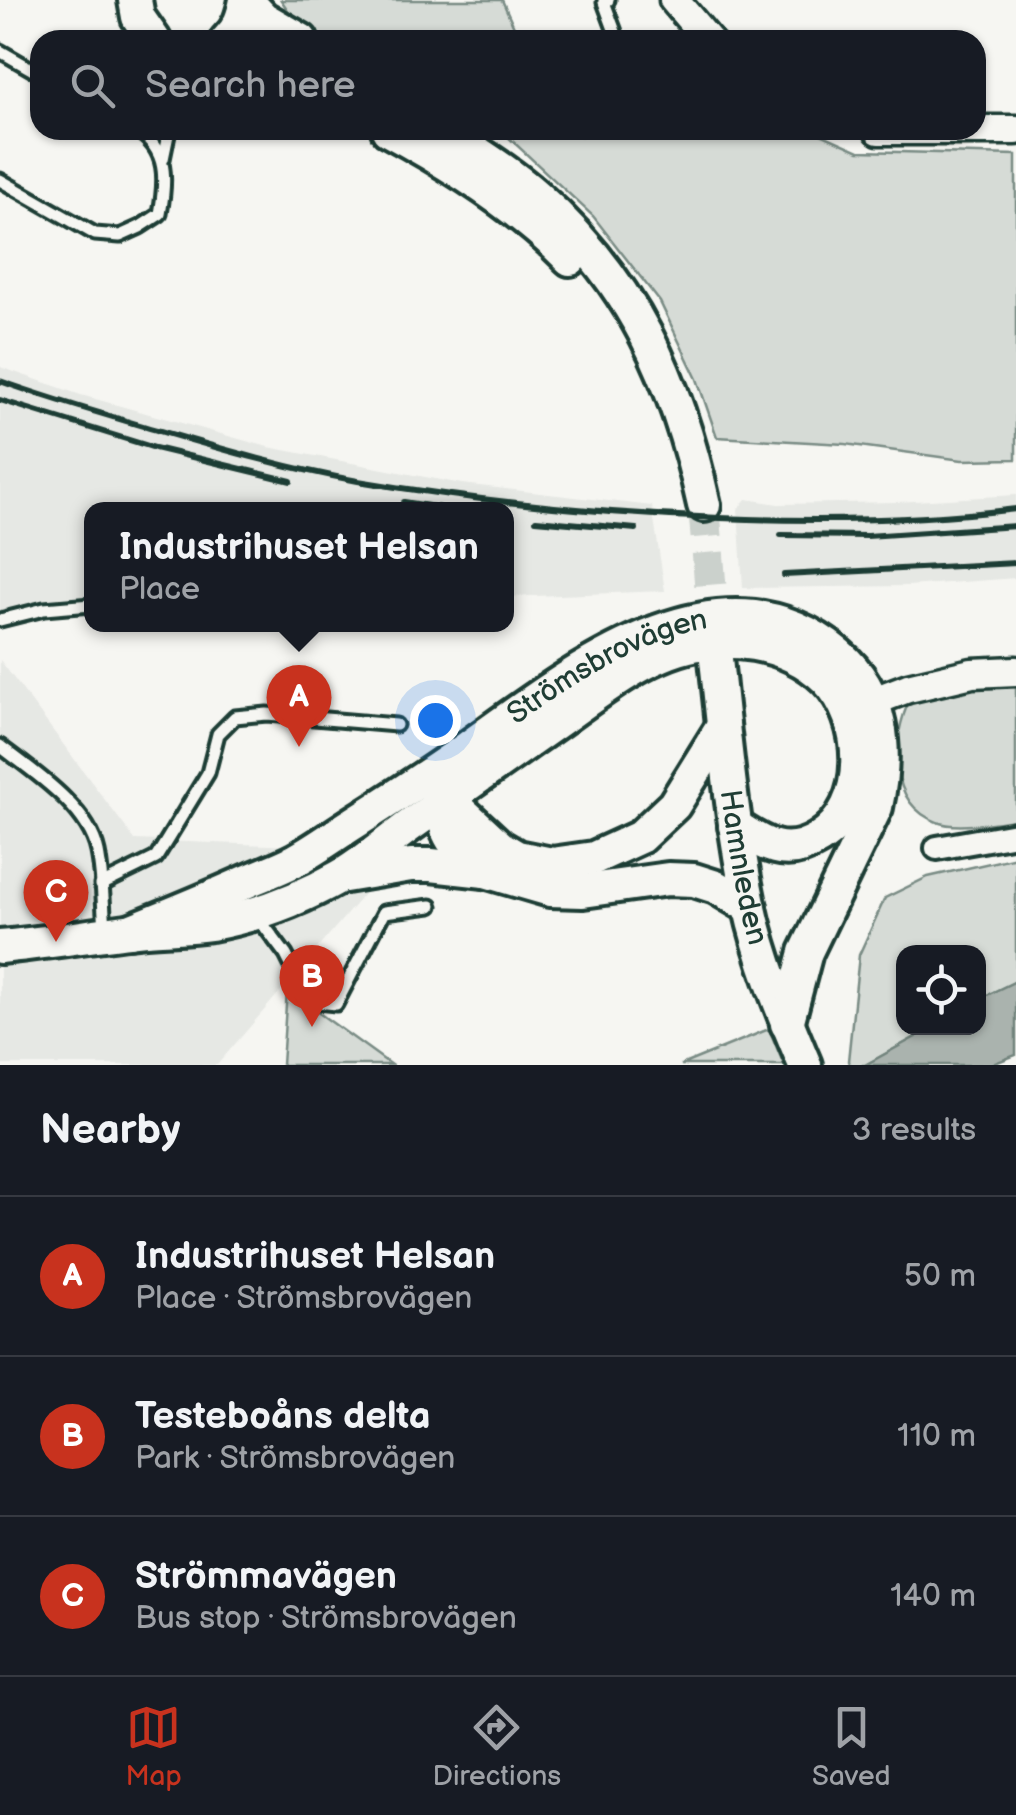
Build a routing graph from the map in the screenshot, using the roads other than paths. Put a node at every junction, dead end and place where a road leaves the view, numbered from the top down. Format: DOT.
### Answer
graph roads {
  1 [pos="135,0"];
  2 [pos="246,0"];
  3 [pos="608,0"];
  4 [pos="674,0"];
  5 [pos="145,30"];
  6 [pos="236,30"];
  7 [pos="284,30"];
  8 [pos="614,30"];
  9 [pos="700,30"];
  10 [pos="0,51"];
  11 [pos="30,68"];
  12 [pos="986,130"];
  13 [pos="1016,130"];
  14 [pos="150,140"];
  15 [pos="167,140"];
  16 [pos="405,140"];
  17 [pos="457,140"];
  18 [pos="163,159"];
  19 [pos="0,180"];
  20 [pos="678,407"];
  21 [pos="704,505"];
  22 [pos="84,606"];
  23 [pos="0,620"];
  24 [pos="716,659"];
  25 [pos="1016,671"];
  26 [pos="860,706"];
  27 [pos="396,725"];
  28 [pos="723,726"];
  29 [pos="0,746"];
  30 [pos="434,790"];
  31 [pos="735,826"];
  32 [pos="1016,834"];
  33 [pos="937,848"];
  34 [pos="485,872"];
  35 [pos="341,876"];
  36 [pos="101,885"];
  37 [pos="250,898"];
  38 [pos="431,906"];
  39 [pos="750,907"];
  40 [pos="117,933"];
  41 [pos="0,948"];
  42 [pos="787,1024"];
  43 [pos="803,1061"];
  1 -- 5 [label="main road"];
  2 -- 6 [label="main road"];
  2 -- 7 [label="main road"];
  3 -- 8 [label="lane"];
  4 -- 9 [label="street"];
  10 -- 11 [label="lane"];
  12 -- 13 [label="street"];
  14 -- 18 [label="lane"];
  15 -- 18 [label="lane"];
  16 -- 20 [label="main road"];
  17 -- 20 [label="main road"];
  18 -- 19 [label="lane"];
  20 -- 21 [label="main road"];
  22 -- 23 [label="lane"];
  24 -- 28 [label="main road, Hamnleden"];
  25 -- 26 [label="street"];
  26 -- 30 [label="main road, Strömsbrovägen"];
  26 -- 31 [label="main road"];
  26 -- 42 [label="main road"];
  27 -- 36 [label="lane"];
  28 -- 30 [label="main road"];
  28 -- 31 [label="main road, Hamnleden"];
  29 -- 36 [label="lane"];
  30 -- 34 [label="main road"];
  30 -- 35 [label="main road, Strömsbrovägen"];
  30 -- 37 [label="main road, Strömsbrovägen"];
  31 -- 39 [label="main road, Hamnleden"];
  32 -- 33 [label="street"];
  34 -- 35 [label="main road"];
  34 -- 39 [label="main road"];
  35 -- 37 [label="main road, Strömsbrovägen"];
  36 -- 40 [label="lane"];
  37 -- 38 [label="lane"];
  37 -- 40 [label="main road, Strömsbrovägen"];
  39 -- 42 [label="main road, Hamnleden"];
  40 -- 41 [label="main road, Strömsbrovägen"];
  42 -- 43 [label="main road, Hamnleden"];
}
